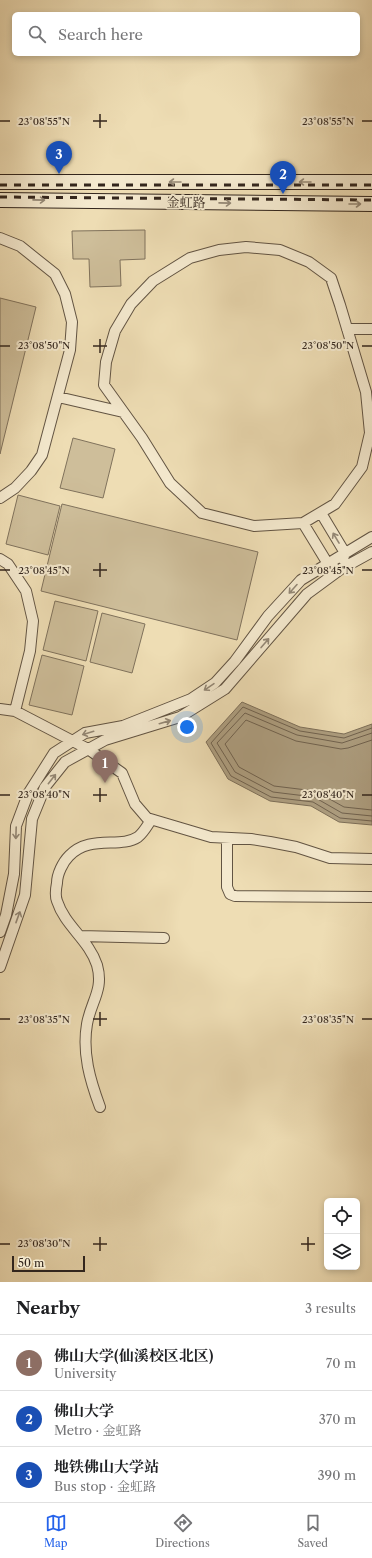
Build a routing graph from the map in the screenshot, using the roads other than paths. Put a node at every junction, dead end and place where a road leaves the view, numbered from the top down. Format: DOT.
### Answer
graph roads {
  1 [pos="0,182"];
  2 [pos="372,182"];
  3 [pos="0,200"];
  4 [pos="372,204"];
  5 [pos="0,238"];
  6 [pos="347,329"];
  7 [pos="372,329"];
  8 [pos="58,396"];
  9 [pos="124,412"];
  10 [pos="0,498"];
  11 [pos="320,513"];
  12 [pos="303,523"];
  13 [pos="372,537"];
  14 [pos="372,552"];
  15 [pos="345,554"];
  16 [pos="0,559"];
  17 [pos="328,564"];
  18 [pos="341,568"];
  19 [pos="0,709"];
  20 [pos="15,711"];
  21 [pos="72,741"];
  22 [pos="88,749"];
  23 [pos="151,820"];
  24 [pos="227,838"];
  25 [pos="372,859"];
  26 [pos="372,897"];
  27 [pos="0,932"];
  28 [pos="80,936"];
  29 [pos="164,938"];
  30 [pos="0,967"];
  31 [pos="100,1107"];
  2 -- 1 [label="street, 金虹路, one-way"];
  3 -- 4 [label="street, 金虹路, one-way"];
  5 -- 8 [label="street"];
  6 -- 7 [label="street"];
  6 -- 9 [label="street"];
  6 -- 11 [label="street"];
  8 -- 9 [label="street"];
  8 -- 10 [label="street"];
  9 -- 12 [label="street"];
  11 -- 12 [label="street"];
  15 -- 11 [label="street, one-way"];
  12 -- 17 [label="street"];
  13 -- 15 [label="street"];
  14 -- 18 [label="street"];
  15 -- 17 [label="street"];
  15 -- 18 [label="street"];
  16 -- 20 [label="street"];
  17 -- 18 [label="street"];
  17 -- 21 [label="street, one-way"];
  22 -- 18 [label="street, one-way"];
  19 -- 20 [label="street"];
  20 -- 21 [label="street"];
  21 -- 22 [label="street"];
  21 -- 27 [label="street, one-way"];
  22 -- 23 [label="street"];
  30 -- 22 [label="street, one-way"];
  23 -- 24 [label="street"];
  23 -- 28 [label="street"];
  24 -- 25 [label="street"];
  24 -- 26 [label="street"];
  28 -- 29 [label="street"];
  28 -- 31 [label="street"];
}
